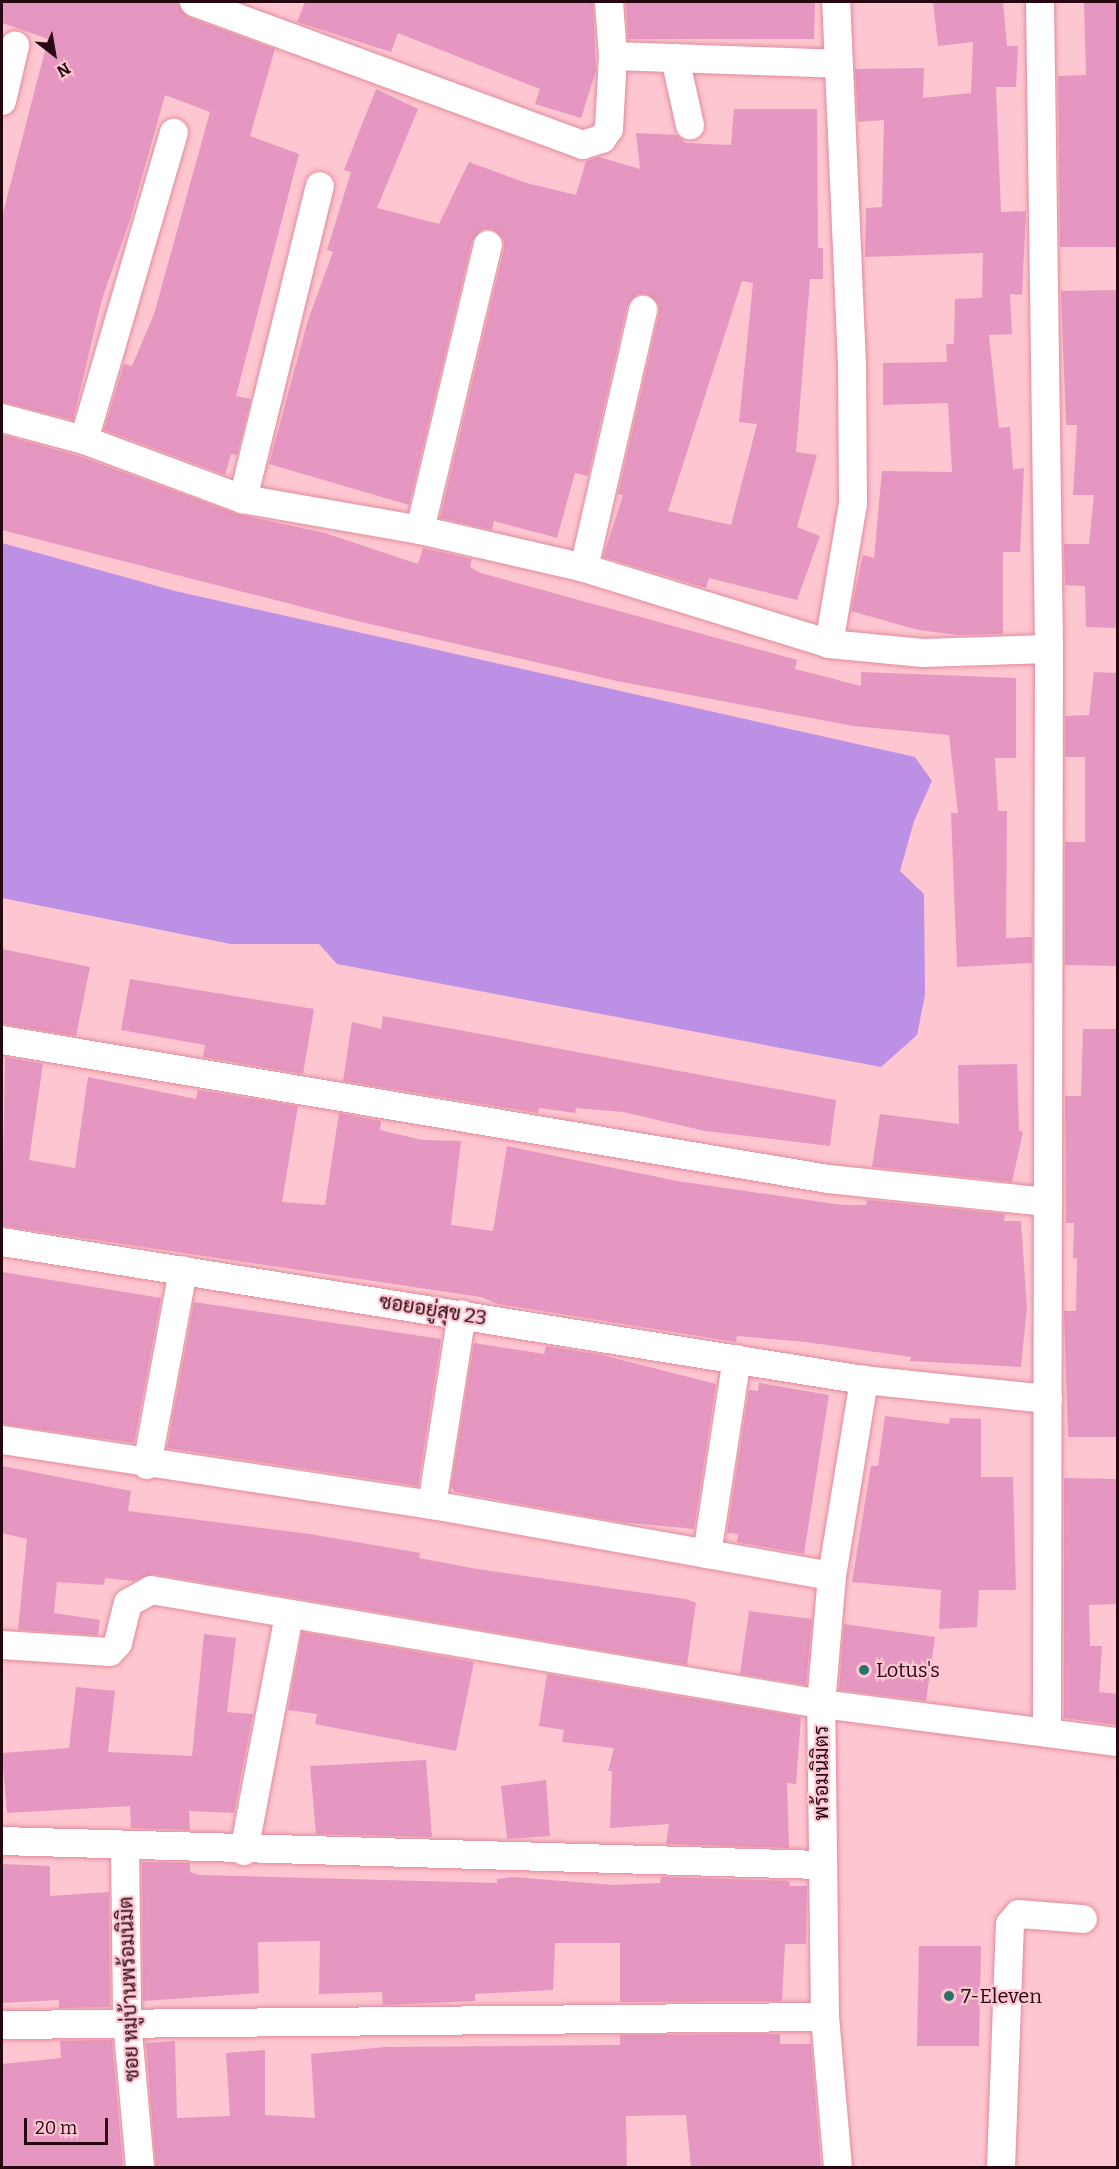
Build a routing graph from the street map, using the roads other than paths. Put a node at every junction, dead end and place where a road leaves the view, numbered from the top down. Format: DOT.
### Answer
graph roads {
  1 [pos="194,2"];
  2 [pos="609,2"];
  3 [pos="836,2"];
  4 [pos="1040,2"];
  5 [pos="15,46"];
  6 [pos="614,56"];
  7 [pos="675,58"];
  8 [pos="838,64"];
  9 [pos="2,101"];
  10 [pos="690,125"];
  11 [pos="174,133"];
  12 [pos="320,186"];
  13 [pos="488,245"];
  14 [pos="643,310"];
  15 [pos="2,418"];
  16 [pos="84,440"];
  17 [pos="243,499"];
  18 [pos="420,530"];
  19 [pos="584,568"];
  20 [pos="829,645"];
  21 [pos="1049,649"];
  22 [pos="2,1040"];
  23 [pos="1047,1202"];
  24 [pos="2,1242"];
  25 [pos="183,1270"];
  26 [pos="462,1314"];
  27 [pos="737,1359"];
  28 [pos="864,1380"];
  29 [pos="1048,1399"];
  30 [pos="2,1440"];
  31 [pos="147,1465"];
  32 [pos="432,1505"];
  33 [pos="707,1554"];
  34 [pos="832,1576"];
  35 [pos="289,1614"];
  36 [pos="2,1645"];
  37 [pos="821,1704"];
  38 [pos="1047,1733"];
  39 [pos="1118,1742"];
  40 [pos="2,1841"];
  41 [pos="124,1846"];
  42 [pos="244,1851"];
  43 [pos="821,1865"];
  44 [pos="1083,1919"];
  45 [pos="825,2017"];
  46 [pos="128,2021"];
  47 [pos="2,2025"];
  48 [pos="140,2168"];
  49 [pos="838,2168"];
  50 [pos="1001,2168"];
  1 -- 6 [label="street"];
  2 -- 6 [label="street"];
  3 -- 8 [label="street"];
  4 -- 21 [label="street"];
  5 -- 9 [label="street"];
  6 -- 7 [label="street"];
  7 -- 8 [label="street"];
  7 -- 10 [label="street"];
  8 -- 20 [label="street"];
  11 -- 16 [label="street"];
  12 -- 17 [label="street"];
  13 -- 18 [label="street"];
  14 -- 19 [label="street"];
  15 -- 16 [label="street"];
  16 -- 17 [label="street"];
  17 -- 18 [label="street"];
  18 -- 19 [label="street"];
  19 -- 20 [label="street"];
  20 -- 21 [label="street"];
  21 -- 23 [label="street"];
  22 -- 23 [label="street"];
  23 -- 29 [label="street"];
  24 -- 25 [label="street, ซอยอยู่สุข 23"];
  25 -- 26 [label="street, ซอยอยู่สุข 23"];
  25 -- 31 [label="street"];
  26 -- 27 [label="street, ซอยอยู่สุข 23"];
  26 -- 32 [label="street"];
  27 -- 28 [label="street, ซอยอยู่สุข 23"];
  27 -- 33 [label="street"];
  28 -- 29 [label="street, ซอยอยู่สุข 23"];
  28 -- 34 [label="street, พร้อมนิมิตร"];
  29 -- 38 [label="street"];
  30 -- 31 [label="street"];
  31 -- 32 [label="street"];
  32 -- 33 [label="street"];
  33 -- 34 [label="street"];
  34 -- 37 [label="street, พร้อมนิมิตร"];
  35 -- 36 [label="street"];
  35 -- 37 [label="street"];
  35 -- 42 [label="street"];
  37 -- 38 [label="street"];
  37 -- 43 [label="street, พร้อมนิมิตร"];
  38 -- 39 [label="street"];
  40 -- 41 [label="street"];
  41 -- 42 [label="street"];
  41 -- 46 [label="street, ซอย หมู่บ้านพร้อมนิมิต"];
  42 -- 43 [label="street"];
  43 -- 45 [label="street, พร้อมนิมิตร"];
  44 -- 50 [label="street"];
  45 -- 46 [label="street"];
  45 -- 49 [label="street, พร้อมนิมิตร"];
  46 -- 47 [label="street"];
  46 -- 48 [label="street, ซอย หมู่บ้านพร้อมนิมิต"];
}
